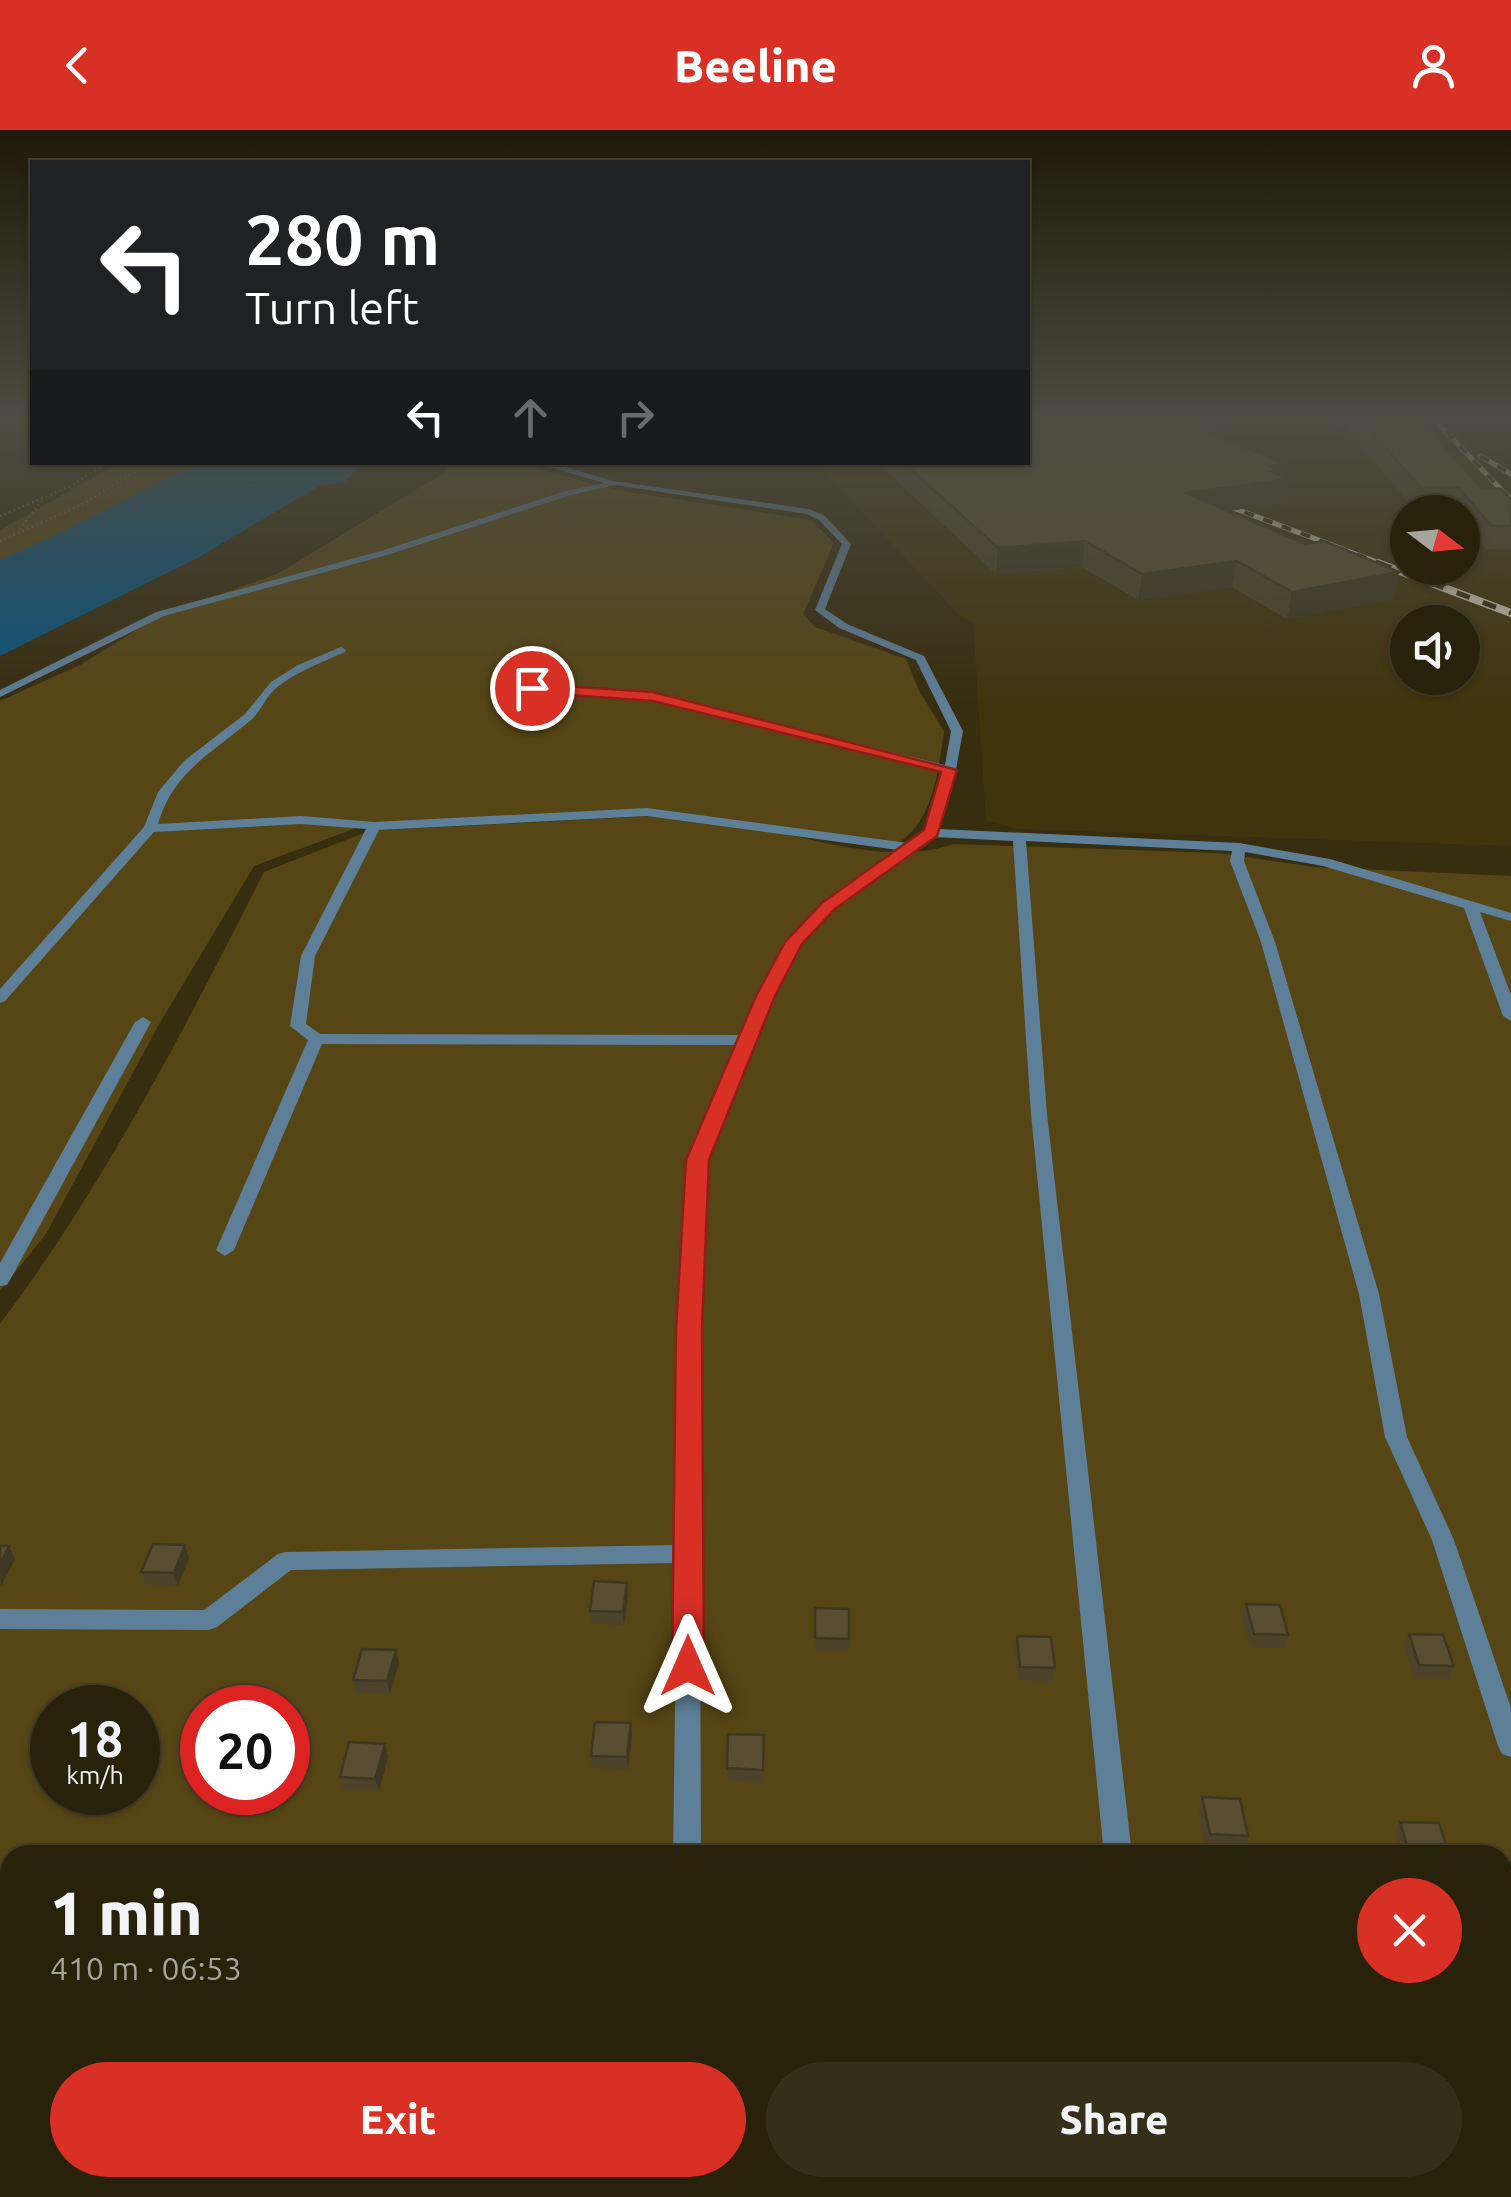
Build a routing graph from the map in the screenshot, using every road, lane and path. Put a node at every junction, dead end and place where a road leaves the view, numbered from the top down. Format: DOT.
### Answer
graph roads {
  1 [pos="32,513"];
  2 [pos="61,513"];
  3 [pos="505,513"];
  4 [pos="812,513"];
  5 [pos="17,533"];
  6 [pos="0,540"];
  7 [pos="341,650"];
  8 [pos="532,688"];
  9 [pos="0,694"];
  10 [pos="950,770"];
  11 [pos="374,826"];
  12 [pos="150,828"];
  13 [pos="932,833"];
  14 [pos="1019,836"];
  15 [pos="1240,847"];
  16 [pos="912,848"];
  17 [pos="1472,906"];
  18 [pos="1511,917"];
  19 [pos="0,998"];
  20 [pos="1511,1016"];
  21 [pos="143,1022"];
  22 [pos="316,1040"];
  23 [pos="748,1040"];
  24 [pos="225,1250"];
  25 [pos="0,1280"];
  26 [pos="688,1554"];
  27 [pos="0,1618"];
  28 [pos="1511,1746"];
  29 [pos="688,1845"];
  30 [pos="1117,1845"];
  1 -- 5 [label="path"];
  2 -- 5 [label="path"];
  3 -- 9 [label="lane"];
  4 -- 10 [label="lane"];
  5 -- 6 [label="path"];
  7 -- 12 [label="lane"];
  8 -- 10 [label="lane"];
  10 -- 13 [label="lane"];
  11 -- 12 [label="lane"];
  11 -- 16 [label="lane"];
  11 -- 22 [label="lane"];
  12 -- 19 [label="lane"];
  13 -- 14 [label="lane"];
  13 -- 16 [label="lane"];
  14 -- 15 [label="lane"];
  14 -- 30 [label="lane"];
  15 -- 17 [label="lane"];
  15 -- 28 [label="lane"];
  16 -- 23 [label="lane"];
  17 -- 18 [label="lane"];
  17 -- 20 [label="lane"];
  21 -- 25 [label="lane"];
  22 -- 23 [label="lane"];
  22 -- 24 [label="lane"];
  23 -- 26 [label="lane"];
  26 -- 27 [label="lane"];
  26 -- 29 [label="lane"];
}
